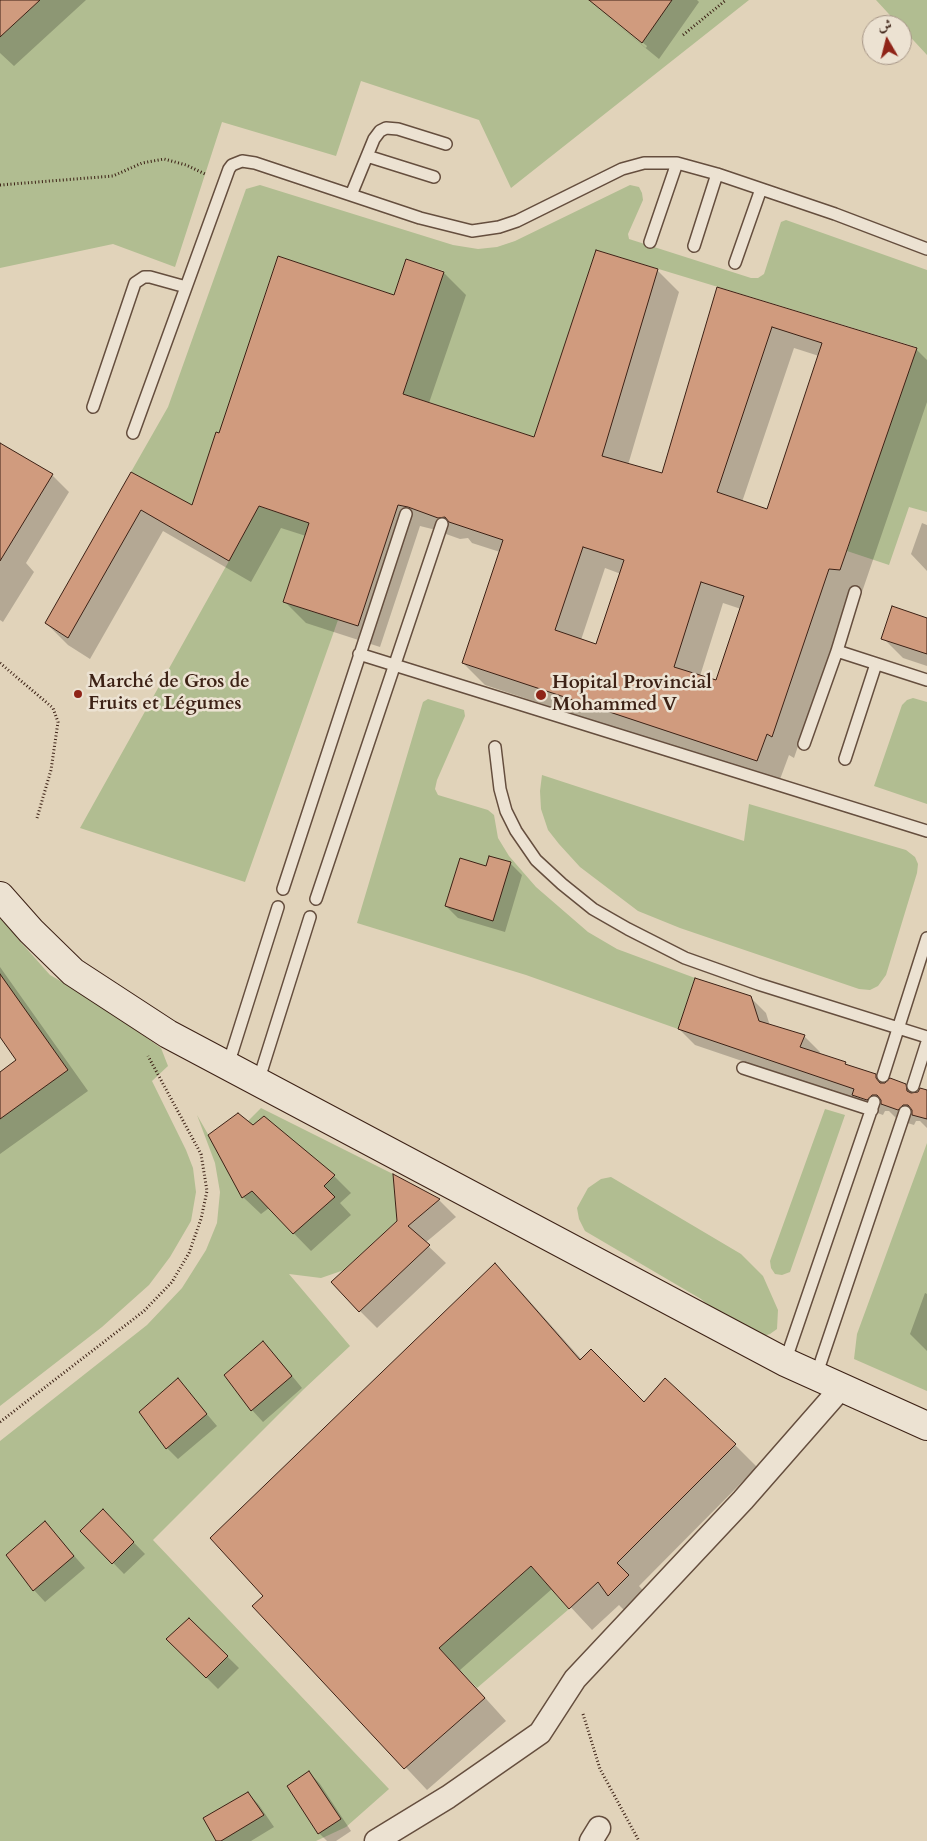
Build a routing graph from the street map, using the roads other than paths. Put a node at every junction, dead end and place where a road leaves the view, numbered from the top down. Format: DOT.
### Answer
graph roads {
  1 [pos="446,144"];
  2 [pos="367,156"];
  3 [pos="677,163"];
  4 [pos="717,174"];
  5 [pos="434,177"];
  6 [pos="761,189"];
  7 [pos="351,195"];
  8 [pos="650,242"];
  9 [pos="694,246"];
  10 [pos="927,249"];
  11 [pos="735,263"];
  12 [pos="186,287"];
  13 [pos="93,407"];
  14 [pos="134,434"];
  15 [pos="406,514"];
  16 [pos="442,524"];
  17 [pos="855,592"];
  18 [pos="837,651"];
  19 [pos="359,654"];
  20 [pos="876,664"];
  21 [pos="394,667"];
  22 [pos="927,680"];
  23 [pos="804,744"];
  24 [pos="495,748"];
  25 [pos="845,759"];
  26 [pos="927,831"];
  27 [pos="283,889"];
  28 [pos="0,896"];
  29 [pos="316,900"];
  30 [pos="278,907"];
  31 [pos="310,917"];
  32 [pos="927,938"];
  33 [pos="898,1028"];
  34 [pos="927,1037"];
  35 [pos="927,1042"];
  36 [pos="227,1067"];
  37 [pos="743,1068"];
  38 [pos="883,1076"];
  39 [pos="258,1083"];
  40 [pos="914,1086"];
  41 [pos="905,1112"];
  42 [pos="785,1362"];
  43 [pos="816,1376"];
  44 [pos="842,1387"];
  45 [pos="927,1426"];
  46 [pos="376,1841"];
  1 -- 2 [label="lane"];
  2 -- 5 [label="lane"];
  2 -- 7 [label="lane"];
  3 -- 4 [label="lane"];
  3 -- 7 [label="lane"];
  3 -- 8 [label="lane"];
  4 -- 6 [label="lane"];
  4 -- 9 [label="lane"];
  6 -- 10 [label="lane"];
  6 -- 11 [label="lane"];
  7 -- 12 [label="lane"];
  12 -- 13 [label="lane"];
  12 -- 14 [label="lane"];
  15 -- 19 [label="lane"];
  16 -- 21 [label="lane"];
  17 -- 18 [label="lane"];
  18 -- 20 [label="lane"];
  18 -- 23 [label="lane"];
  19 -- 21 [label="lane"];
  19 -- 27 [label="lane"];
  20 -- 22 [label="lane"];
  20 -- 25 [label="lane"];
  21 -- 26 [label="lane"];
  21 -- 29 [label="lane"];
  24 -- 33 [label="lane"];
  28 -- 36 [label="street"];
  30 -- 36 [label="lane"];
  31 -- 39 [label="lane"];
  32 -- 33 [label="lane"];
  33 -- 34 [label="lane"];
  33 -- 38 [label="lane"];
  35 -- 40 [label="lane"];
  36 -- 39 [label="street"];
  37 -- 42 [label="lane"];
  39 -- 42 [label="street"];
  41 -- 43 [label="lane"];
  42 -- 43 [label="street"];
  43 -- 44 [label="street"];
  44 -- 45 [label="street"];
  44 -- 46 [label="street"];
}
